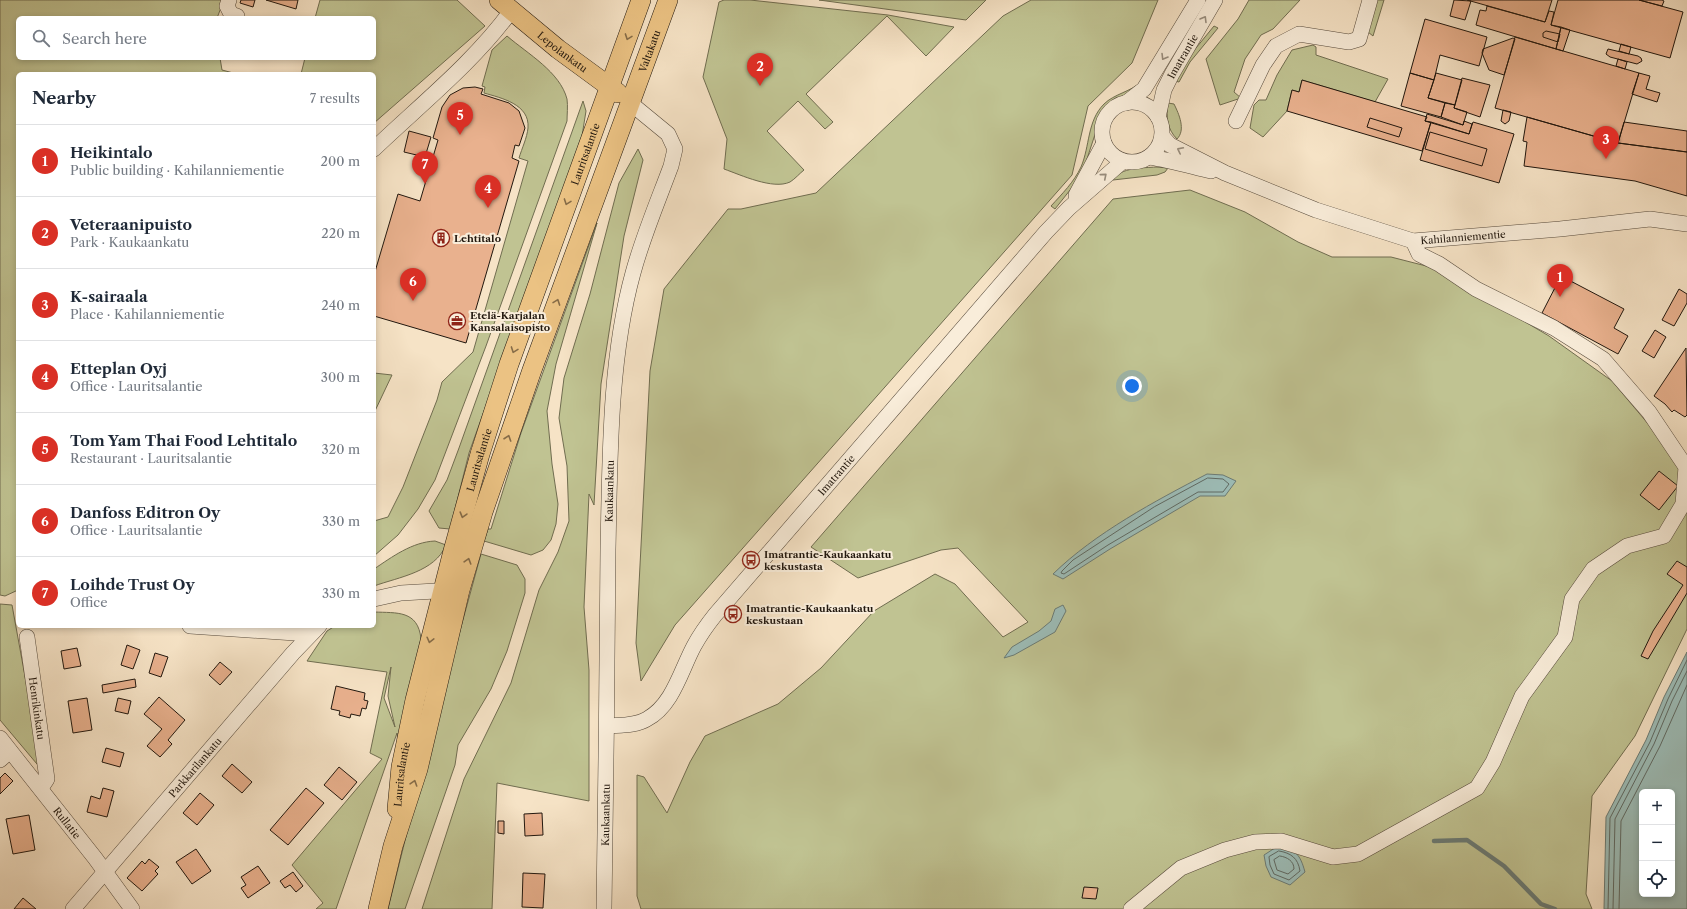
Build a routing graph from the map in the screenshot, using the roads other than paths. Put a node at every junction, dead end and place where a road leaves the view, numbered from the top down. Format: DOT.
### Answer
graph roads {
  1 [pos="229,0"];
  2 [pos="641,0"];
  3 [pos="668,0"];
  4 [pos="1198,0"];
  5 [pos="1215,0"];
  6 [pos="1370,0"];
  7 [pos="505,5"];
  8 [pos="237,16"];
  9 [pos="609,86"];
  10 [pos="629,102"];
  11 [pos="1126,103"];
  12 [pos="1158,117"];
  13 [pos="1236,121"];
  14 [pos="1162,136"];
  15 [pos="1104,143"];
  16 [pos="376,147"];
  17 [pos="1149,157"];
  18 [pos="1123,161"];
  19 [pos="1226,173"];
  20 [pos="1066,211"];
  21 [pos="1687,224"];
  22 [pos="1413,241"];
  23 [pos="452,590"];
  24 [pos="376,599"];
  25 [pos="252,628"];
  26 [pos="314,630"];
  27 [pos="27,637"];
  28 [pos="608,726"];
  29 [pos="0,738"];
  30 [pos="5,755"];
  31 [pos="44,784"];
  32 [pos="105,872"];
  33 [pos="73,909"];
  34 [pos="132,909"];
  35 [pos="378,909"];
  36 [pos="604,909"];
  37 [pos="1131,909"];
  1 -- 8 [label="street"];
  2 -- 9 [label="main road, one-way"];
  3 -- 10 [label="main road, Valtakatu"];
  4 -- 11 [label="street, Imatrantie, one-way"];
  12 -- 5 [label="street, Imatrantie, one-way"];
  6 -- 13 [label="street"];
  7 -- 9 [label="main road, Lepolankatu"];
  7 -- 16 [label="street"];
  9 -- 10 [label="main road, Lepolankatu"];
  9 -- 23 [label="main road, Lauritsalantie, one-way"];
  23 -- 10 [label="main road, Lauritsalantie, one-way"];
  10 -- 28 [label="street, Kaukaankatu"];
  11 -- 12 [label="street"];
  11 -- 15 [label="street"];
  12 -- 14 [label="street"];
  14 -- 17 [label="street"];
  19 -- 14 [label="street, Kahilanniementie, one-way"];
  15 -- 18 [label="street"];
  15 -- 20 [label="street, Imatrantie"];
  17 -- 18 [label="street"];
  17 -- 19 [label="street, Kahilanniementie"];
  20 -- 18 [label="street, Imatrantie, one-way"];
  19 -- 22 [label="street, Kahilanniementie"];
  20 -- 28 [label="street, Imatrantie"];
  21 -- 22 [label="street, Kahilanniementie"];
  22 -- 37 [label="street"];
  23 -- 24 [label="street"];
  23 -- 35 [label="main road, Lauritsalantie"];
  25 -- 26 [label="street"];
  26 -- 32 [label="street, Parkkarilankatu"];
  27 -- 31 [label="street, Henrikinkatu"];
  28 -- 36 [label="street, Kaukaankatu"];
  29 -- 30 [label="street, Rullatie"];
  30 -- 31 [label="street, Rullatie"];
  31 -- 32 [label="street, Rullatie"];
  32 -- 33 [label="street, Parkkarilankatu"];
  32 -- 34 [label="street, Rullatie"];
}
